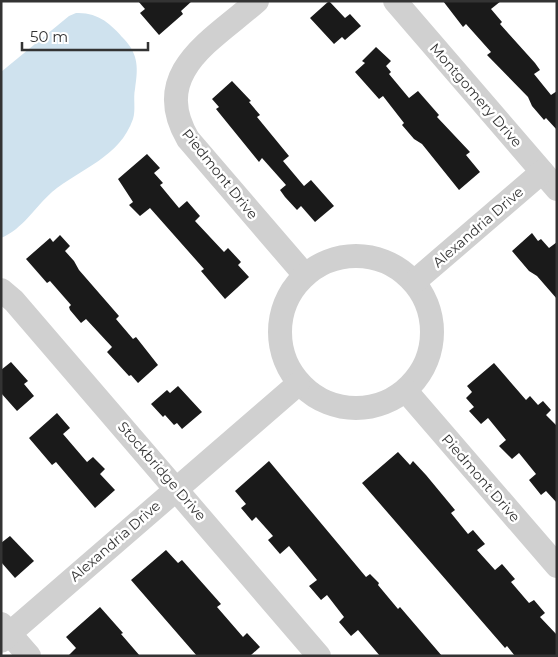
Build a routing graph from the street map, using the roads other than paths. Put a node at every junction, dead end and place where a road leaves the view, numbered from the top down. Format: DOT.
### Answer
graph roads {
  1 [pos="258,1"];
  2 [pos="395,1"];
  3 [pos="549,181"];
  4 [pos="304,274"];
  5 [pos="414,282"];
  6 [pos="1,290"];
  7 [pos="298,384"];
  8 [pos="406,391"];
  9 [pos="176,488"];
  10 [pos="557,566"];
  11 [pos="4,632"];
  12 [pos="29,656"];
  13 [pos="319,656"];
  1 -- 4 [label="street, Piedmont Drive"];
  2 -- 3 [label="street, Montgomery Drive"];
  3 -- 5 [label="street, Alexandria Drive"];
  4 -- 5 [label="street"];
  4 -- 7 [label="street"];
  5 -- 8 [label="street"];
  6 -- 9 [label="street, Stockbridge Drive"];
  7 -- 8 [label="street"];
  7 -- 9 [label="street, Alexandria Drive"];
  8 -- 10 [label="street, Piedmont Drive"];
  9 -- 11 [label="street, Alexandria Drive"];
  9 -- 13 [label="street, Stockbridge Drive"];
  11 -- 12 [label="street"];
}
